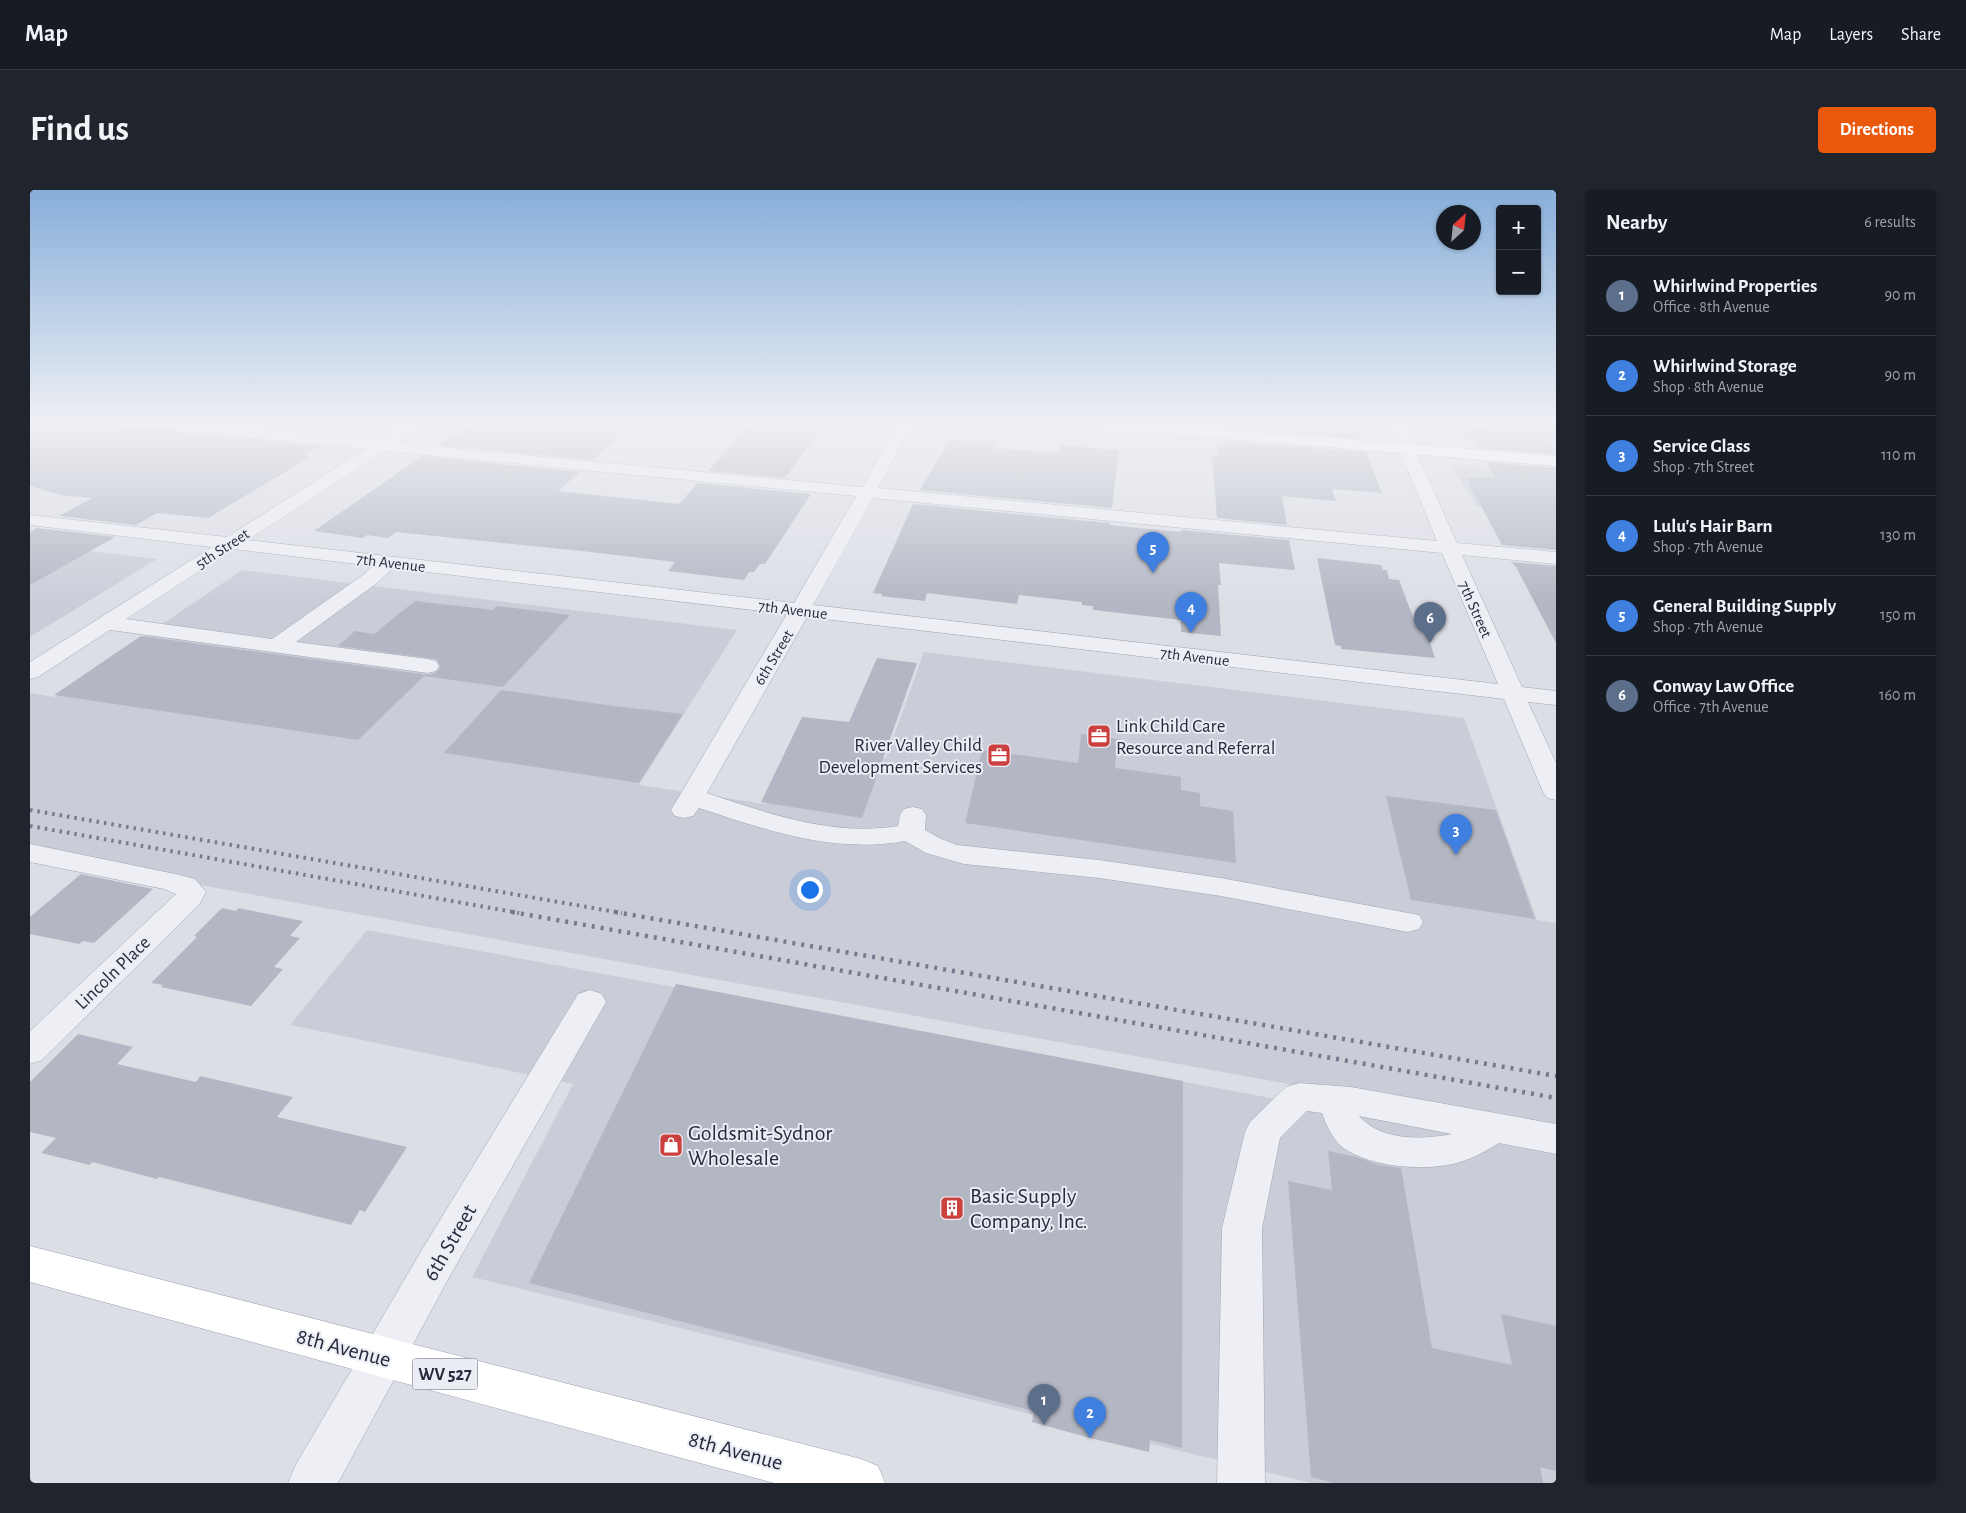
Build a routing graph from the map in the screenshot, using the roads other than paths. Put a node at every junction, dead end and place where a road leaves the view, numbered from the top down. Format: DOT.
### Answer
graph roads {
  1 [pos="320,485"];
  2 [pos="797,485"];
  3 [pos="872,485"];
  4 [pos="1422,485"];
  5 [pos="868,492"];
  6 [pos="30,520"];
  7 [pos="231,543"];
  8 [pos="1450,548"];
  9 [pos="1556,558"];
  10 [pos="389,561"];
  11 [pos="802,610"];
  12 [pos="106,623"];
  13 [pos="276,646"];
  14 [pos="428,666"];
  15 [pos="30,672"];
  16 [pos="1513,693"];
  17 [pos="1556,698"];
  18 [pos="1556,792"];
  19 [pos="30,853"];
  20 [pos="1408,922"];
  21 [pos="590,1002"];
  22 [pos="30,1051"];
  23 [pos="1556,1139"];
  24 [pos="30,1264"];
  25 [pos="382,1358"];
  26 [pos="312,1483"];
  27 [pos="861,1483"];
  28 [pos="1241,1483"];
  1 -- 7 [label="street, 5th Street"];
  2 -- 5 [label="street"];
  3 -- 5 [label="street, 6th Street"];
  4 -- 8 [label="street, 7th Street"];
  5 -- 8 [label="street"];
  5 -- 11 [label="street, 6th Street"];
  6 -- 7 [label="street, 7th Avenue"];
  7 -- 10 [label="street, 7th Avenue"];
  7 -- 12 [label="street, 5th Street"];
  8 -- 9 [label="street"];
  8 -- 16 [label="street, 7th Street"];
  10 -- 11 [label="street, 7th Avenue"];
  10 -- 13 [label="street"];
  11 -- 16 [label="street, 7th Avenue"];
  11 -- 20 [label="street, 6th Street"];
  12 -- 13 [label="street"];
  12 -- 15 [label="street, 5th Street"];
  13 -- 14 [label="street"];
  16 -- 17 [label="street, 7th Avenue"];
  16 -- 18 [label="street, 7th Street"];
  19 -- 22 [label="street, Lincoln Place"];
  21 -- 25 [label="street, 6th Street"];
  23 -- 28 [label="street"];
  24 -- 25 [label="main road, 8th Avenue / WV 527"];
  25 -- 26 [label="street, 6th Street"];
  25 -- 27 [label="main road, 8th Avenue / WV 527"];
}
